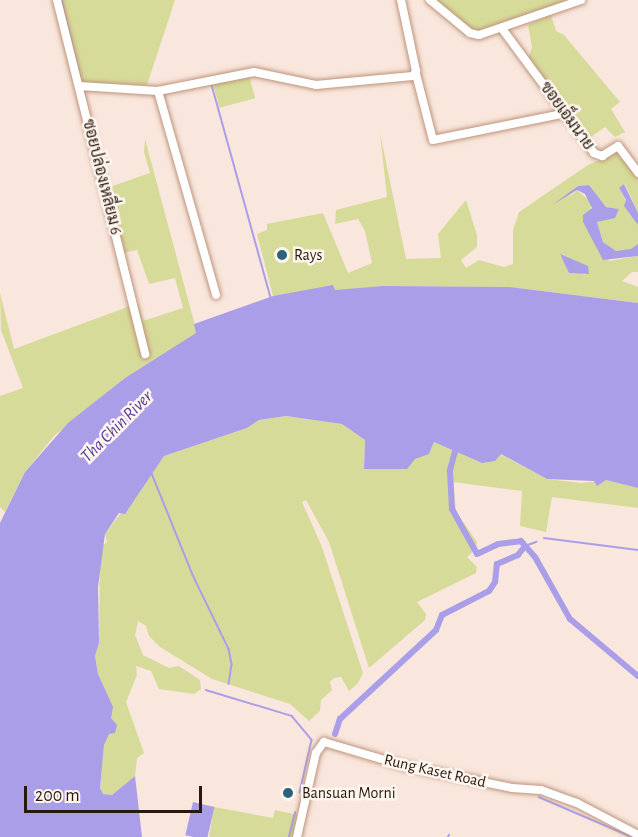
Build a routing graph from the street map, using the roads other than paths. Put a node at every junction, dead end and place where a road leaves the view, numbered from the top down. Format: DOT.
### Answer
graph roads {
  1 [pos="57,0"];
  2 [pos="401,0"];
  3 [pos="430,0"];
  4 [pos="581,0"];
  5 [pos="503,30"];
  6 [pos="416,74"];
  7 [pos="80,86"];
  8 [pos="158,91"];
  9 [pos="567,113"];
  10 [pos="638,173"];
  11 [pos="216,295"];
  12 [pos="145,354"];
  13 [pos="638,835"];
  14 [pos="297,837"];
  1 -- 7 [label="street, ซอยปล่องเหลี่ยม 6"];
  2 -- 6 [label="street"];
  3 -- 5 [label="street"];
  4 -- 5 [label="street"];
  5 -- 9 [label="street, ซอยเอ็มนาย"];
  6 -- 8 [label="street"];
  6 -- 9 [label="street"];
  7 -- 8 [label="street"];
  7 -- 12 [label="street, ซอยปล่องเหลี่ยม 6"];
  8 -- 11 [label="street"];
  9 -- 10 [label="street, ซอยเอ็มนาย"];
  13 -- 14 [label="street, Rung Kaset Road"];
}
